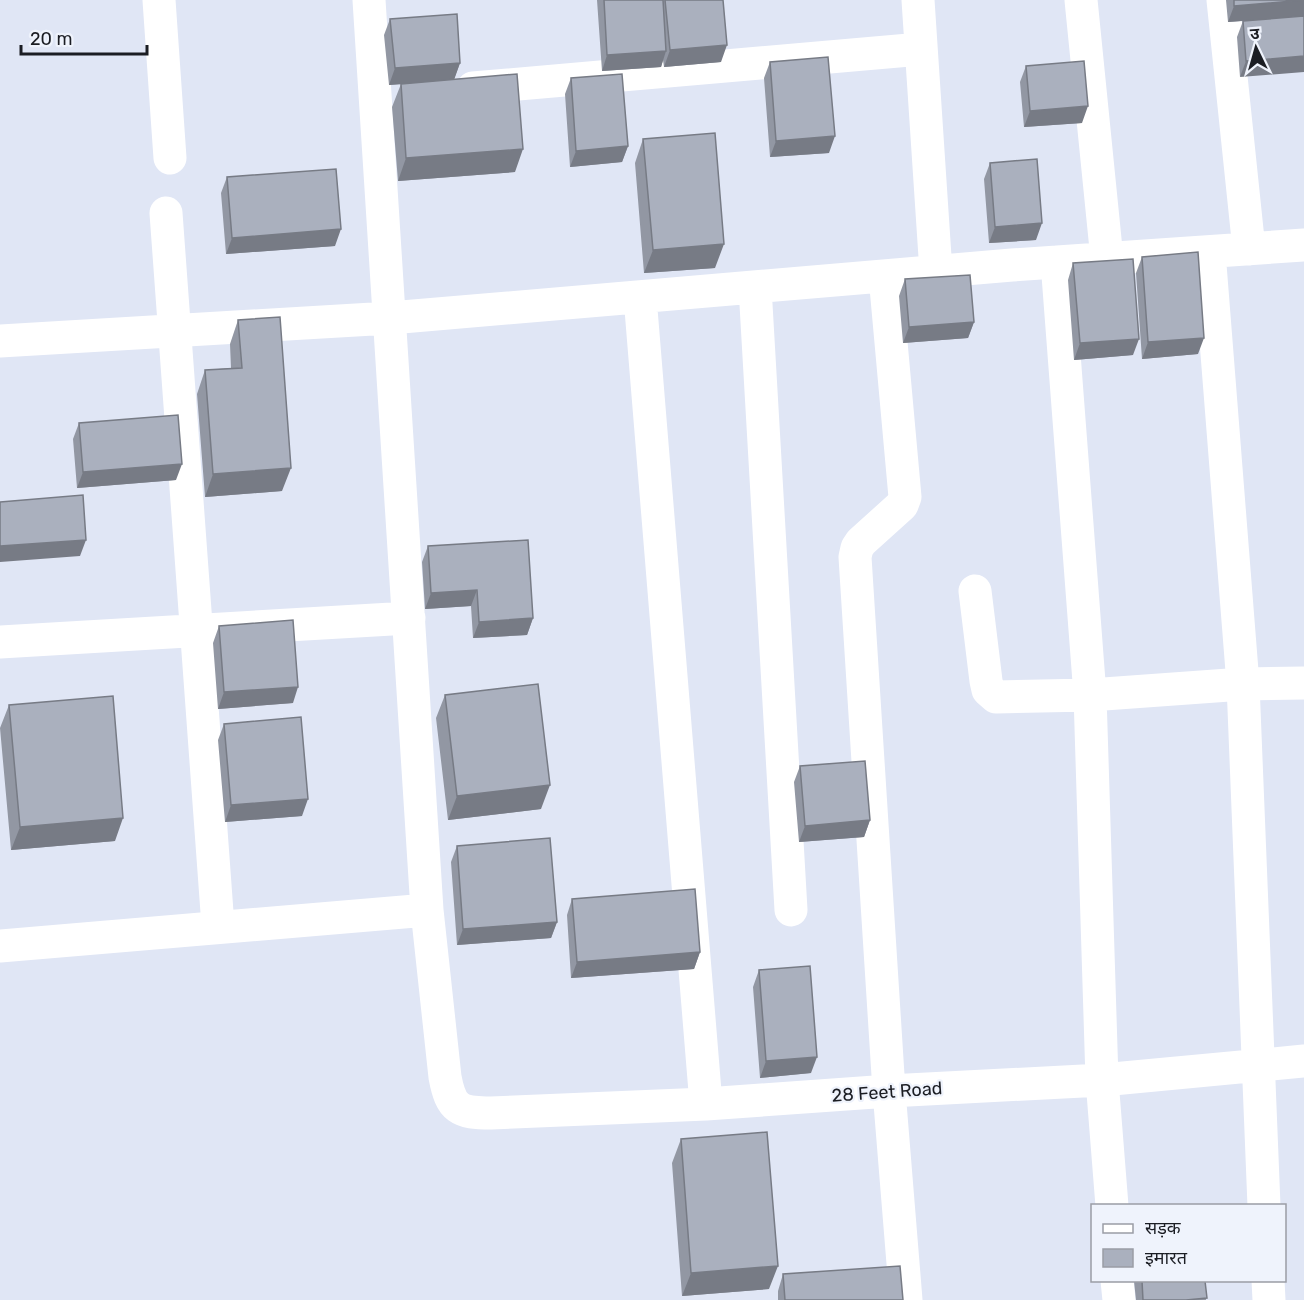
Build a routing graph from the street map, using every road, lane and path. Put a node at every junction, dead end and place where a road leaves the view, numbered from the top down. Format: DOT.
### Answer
graph roads {
  1 [pos="159,0"];
  2 [pos="369,0"];
  3 [pos="918,0"];
  4 [pos="1081,0"];
  5 [pos="1223,0"];
  6 [pos="921,49"];
  7 [pos="447,91"];
  8 [pos="170,158"];
  9 [pos="166,213"];
  10 [pos="1304,245"];
  11 [pos="1249,249"];
  12 [pos="1209,252"];
  13 [pos="1107,259"];
  14 [pos="1057,262"];
  15 [pos="936,272"];
  16 [pos="885,276"];
  17 [pos="755,287"];
  18 [pos="640,297"];
  19 [pos="390,318"];
  20 [pos="174,330"];
  21 [pos="0,341"];
  22 [pos="975,591"];
  23 [pos="409,618"];
  24 [pos="196,630"];
  25 [pos="0,642"];
  26 [pos="1304,683"];
  27 [pos="1243,684"];
  28 [pos="1090,695"];
  29 [pos="427,910"];
  30 [pos="790,910"];
  31 [pos="218,926"];
  32 [pos="0,946"];
  33 [pos="1304,1061"];
  34 [pos="1257,1064"];
  35 [pos="1102,1080"];
  36 [pos="889,1091"];
  37 [pos="706,1104"];
  38 [pos="1112,1204"];
  39 [pos="1264,1204"];
  40 [pos="1117,1282"];
  41 [pos="1268,1282"];
  42 [pos="906,1300"];
  43 [pos="1119,1300"];
  44 [pos="1269,1300"];
  1 -- 8 [label="street"];
  2 -- 19 [label="street"];
  3 -- 6 [label="street"];
  4 -- 13 [label="street"];
  5 -- 11 [label="street"];
  6 -- 7 [label="street"];
  6 -- 15 [label="street"];
  9 -- 20 [label="street"];
  10 -- 11 [label="street"];
  11 -- 12 [label="street"];
  12 -- 13 [label="street"];
  12 -- 27 [label="street"];
  13 -- 14 [label="street"];
  14 -- 15 [label="street"];
  14 -- 28 [label="street"];
  15 -- 16 [label="street"];
  16 -- 17 [label="street"];
  16 -- 36 [label="street"];
  17 -- 18 [label="street"];
  17 -- 30 [label="street"];
  18 -- 19 [label="street"];
  18 -- 37 [label="street"];
  19 -- 20 [label="street"];
  19 -- 23 [label="street"];
  20 -- 21 [label="street"];
  20 -- 24 [label="street"];
  22 -- 28 [label="street"];
  23 -- 24 [label="street"];
  23 -- 29 [label="street"];
  24 -- 25 [label="street"];
  24 -- 31 [label="street"];
  26 -- 27 [label="street"];
  27 -- 28 [label="street"];
  27 -- 34 [label="street"];
  28 -- 35 [label="street"];
  29 -- 31 [label="street"];
  29 -- 37 [label="street, 28 Feet Road"];
  31 -- 32 [label="street"];
  33 -- 34 [label="street, 28 Feet Road"];
  34 -- 35 [label="street, 28 Feet Road"];
  34 -- 39 [label="street"];
  35 -- 36 [label="street, 28 Feet Road"];
  35 -- 38 [label="street"];
  36 -- 37 [label="street, 28 Feet Road"];
  36 -- 42 [label="street"];
  40 -- 43 [label="street"];
  41 -- 44 [label="street"];
}
